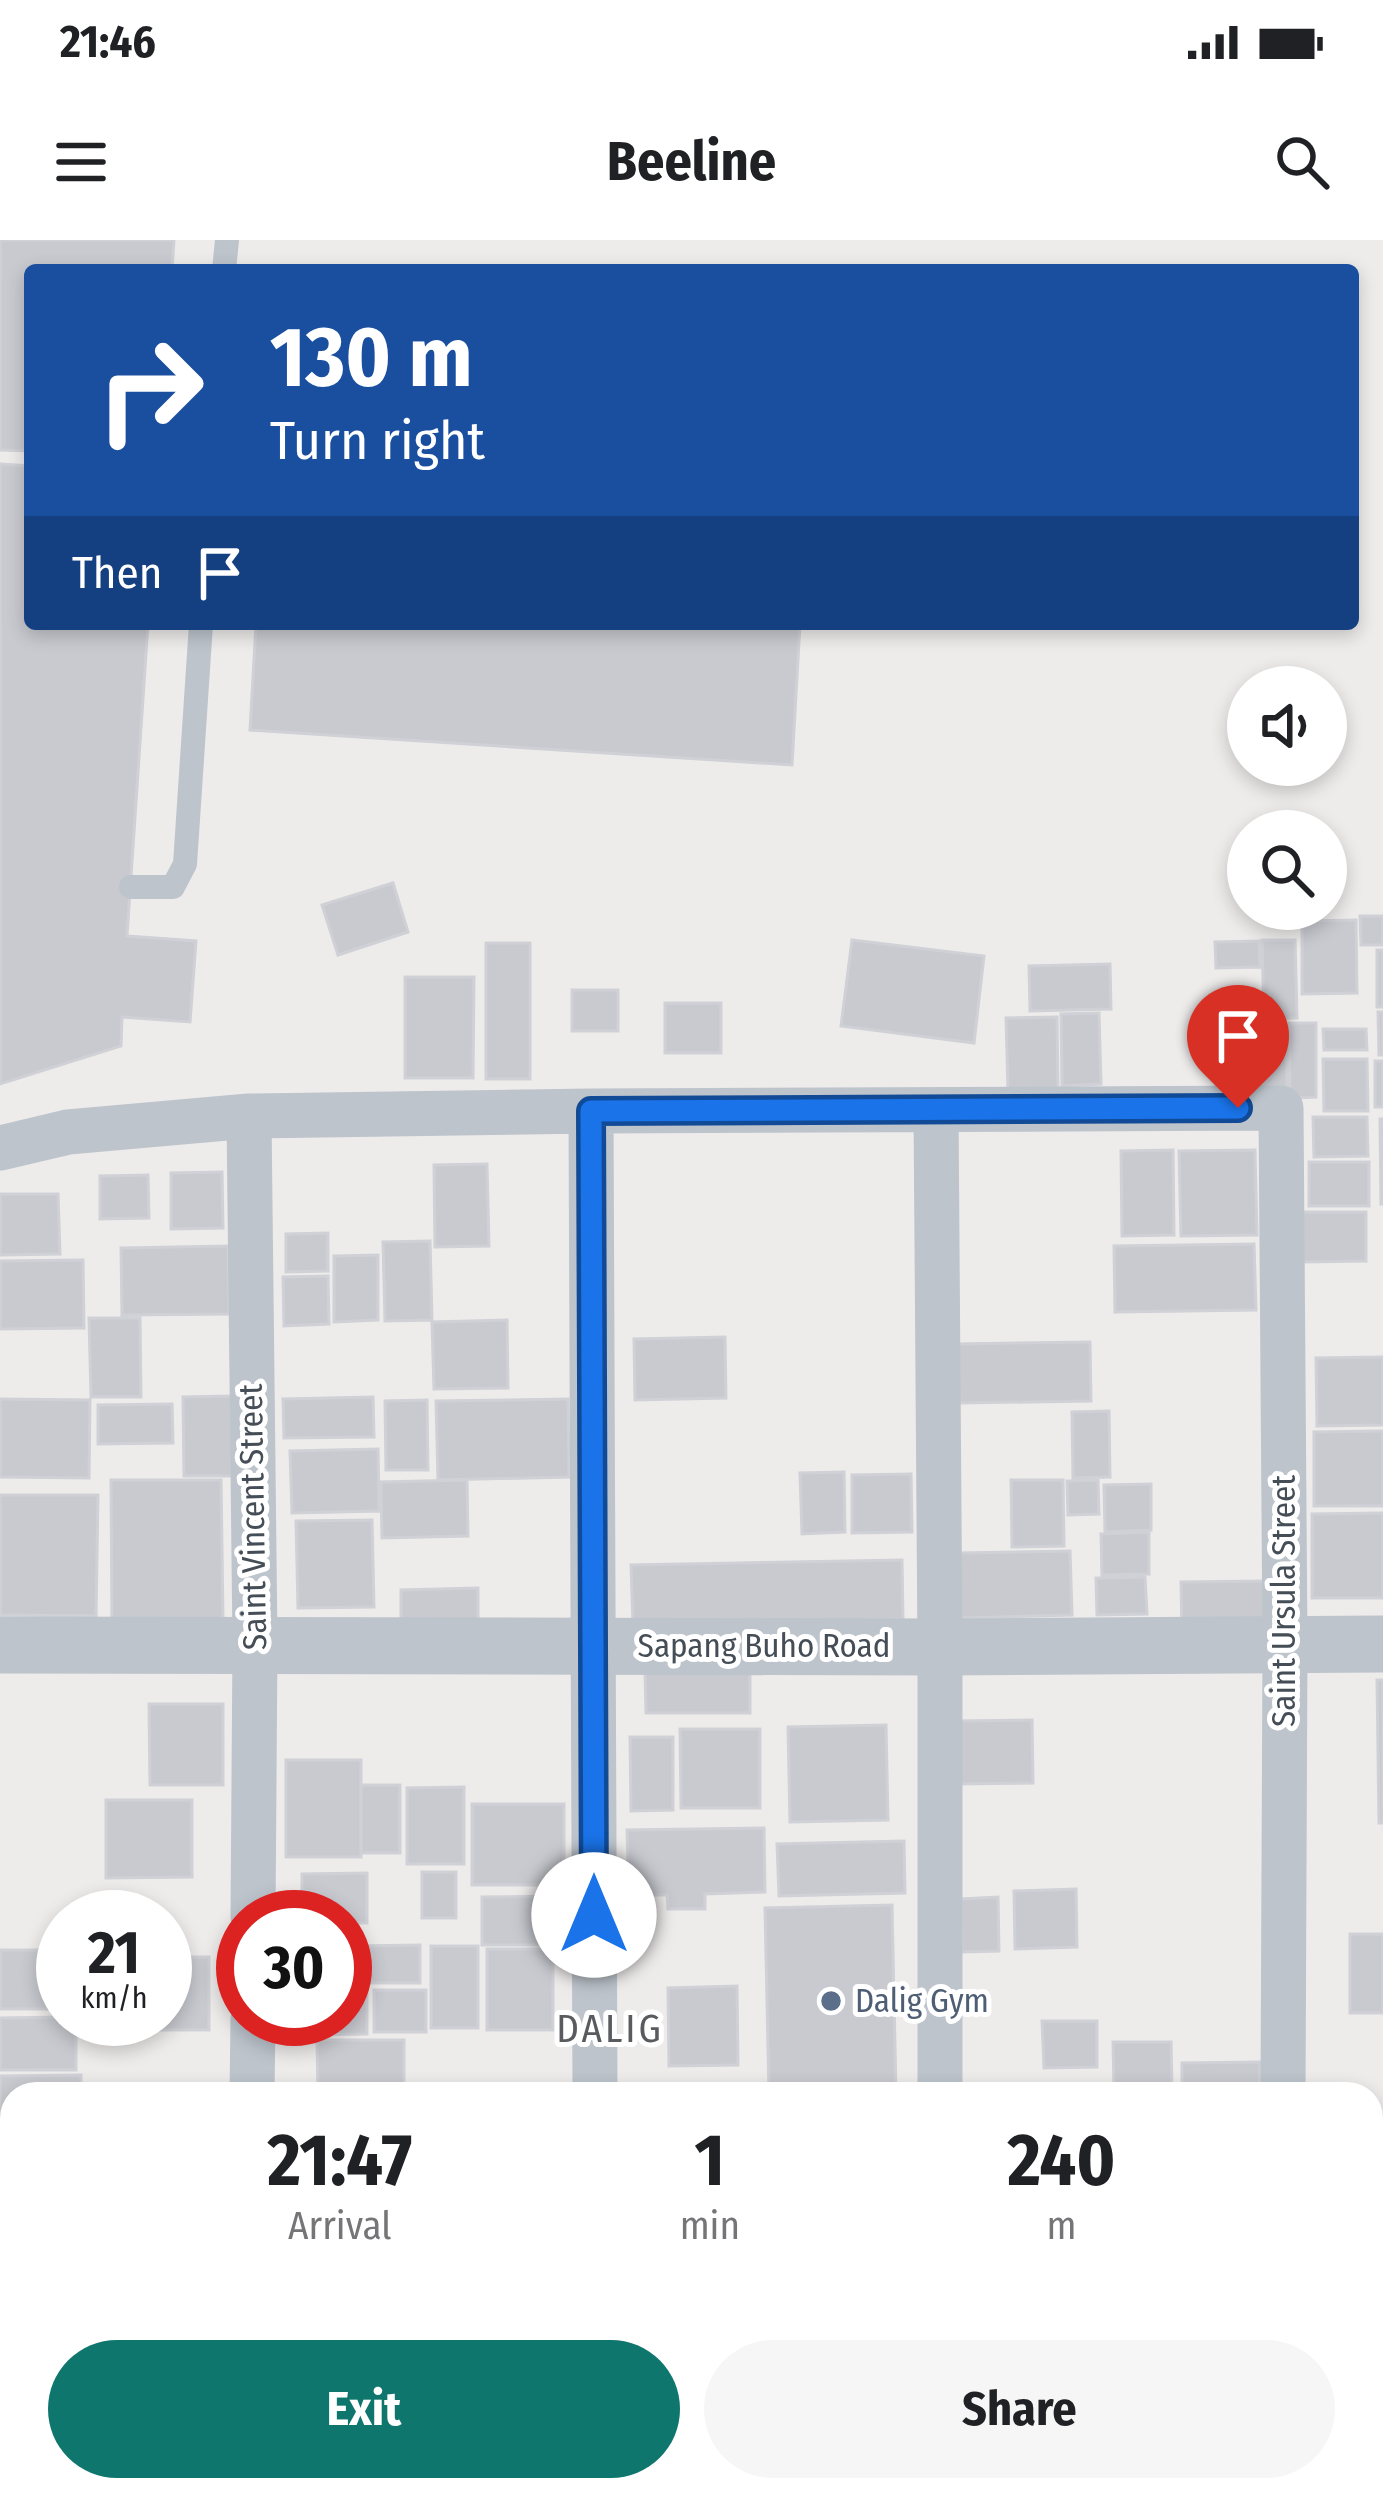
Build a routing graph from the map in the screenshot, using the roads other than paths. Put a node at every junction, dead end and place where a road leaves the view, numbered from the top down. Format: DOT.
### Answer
graph roads {
  1 [pos="201,630"];
  2 [pos="131,887"];
  3 [pos="936,1110"];
  4 [pos="591,1111"];
  5 [pos="249,1116"];
  6 [pos="0,1148"];
  7 [pos="254,1644"];
  8 [pos="593,1644"];
  9 [pos="1383,1644"];
  10 [pos="0,1645"];
  11 [pos="1285,1646"];
  12 [pos="940,1647"];
  13 [pos="254,1890"];
  14 [pos="253,2046"];
  15 [pos="252,2082"];
  16 [pos="595,2082"];
  17 [pos="940,2082"];
  18 [pos="1282,2082"];
  1 -- 2 [label="lane"];
  3 -- 4 [label="street"];
  3 -- 11 [label="street, Saint Ursula Street"];
  3 -- 12 [label="street"];
  4 -- 5 [label="street"];
  4 -- 8 [label="street"];
  5 -- 6 [label="street"];
  5 -- 7 [label="street, Saint Vincent Street"];
  7 -- 8 [label="street, Sapang Buho Road"];
  7 -- 10 [label="street, Sapang Buho Road"];
  7 -- 13 [label="street, Saint Vincent Street"];
  8 -- 12 [label="street, Sapang Buho Road"];
  8 -- 16 [label="street"];
  9 -- 11 [label="street, Sapang Buho Road"];
  11 -- 12 [label="street, Sapang Buho Road"];
  11 -- 18 [label="street, Saint Ursula Street"];
  12 -- 17 [label="street"];
  14 -- 15 [label="street"];
}
